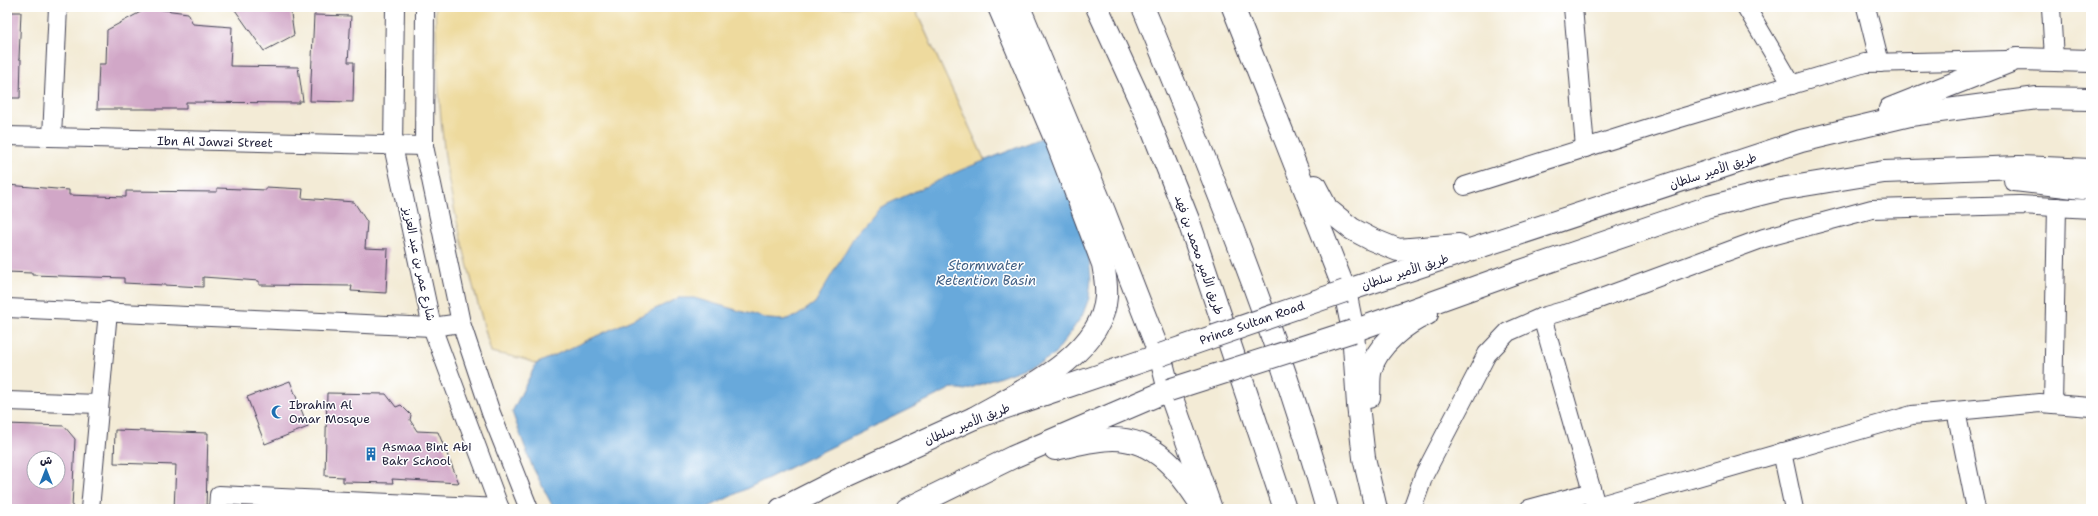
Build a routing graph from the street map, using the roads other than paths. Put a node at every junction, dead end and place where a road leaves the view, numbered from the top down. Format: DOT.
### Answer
graph roads {
  1 [pos="58,7"];
  2 [pos="395,7"];
  3 [pos="425,7"];
  4 [pos="1000,7"];
  5 [pos="1019,7"];
  6 [pos="1097,7"];
  7 [pos="1143,7"];
  8 [pos="1233,7"];
  9 [pos="1573,7"];
  10 [pos="1746,7"];
  11 [pos="1866,7"];
  12 [pos="2051,7"];
  13 [pos="2016,59"];
  14 [pos="2054,59"];
  15 [pos="2091,61"];
  16 [pos="1880,63"];
  17 [pos="1792,85"];
  18 [pos="2091,99"];
  19 [pos="1270,100"];
  20 [pos="7,136"];
  21 [pos="52,137"];
  22 [pos="1801,142"];
  23 [pos="393,146"];
  24 [pos="424,146"];
  25 [pos="1585,148"];
  26 [pos="2091,170"];
  27 [pos="1884,172"];
  28 [pos="1465,186"];
  29 [pos="2091,189"];
  30 [pos="2057,207"];
  31 [pos="2091,210"];
  32 [pos="1531,231"];
  33 [pos="1515,273"];
  34 [pos="1345,291"];
  35 [pos="7,308"];
  36 [pos="108,311"];
  37 [pos="1542,317"];
  38 [pos="461,323"];
  39 [pos="432,328"];
  40 [pos="1353,331"];
  41 [pos="1160,355"];
  42 [pos="1169,390"];
  43 [pos="7,401"];
  44 [pos="99,404"];
  45 [pos="2053,404"];
  46 [pos="2091,407"];
  47 [pos="1956,410"];
  48 [pos="974,418"];
  49 [pos="1782,452"];
  50 [pos="1013,457"];
  51 [pos="1364,458"];
  52 [pos="1595,502"];
  53 [pos="404,506"];
  54 [pos="90,509"];
  55 [pos="218,509"];
  56 [pos="500,509"];
  57 [pos="529,509"];
  58 [pos="780,509"];
  59 [pos="907,509"];
  60 [pos="1203,509"];
  61 [pos="1211,509"];
  62 [pos="1285,509"];
  63 [pos="1327,509"];
  64 [pos="1376,509"];
  65 [pos="1412,509"];
  66 [pos="1529,509"];
  67 [pos="1794,509"];
  68 [pos="1976,509"];
  1 -- 21 [label="street"];
  2 -- 23 [label="street, شارع عمر بن عبد العزيز"];
  3 -- 24 [label="street"];
  4 -- 48 [label="main road"];
  5 -- 41 [label="main road"];
  6 -- 62 [label="main road, طريق الأمير محمد بن فهد"];
  7 -- 63 [label="main road"];
  8 -- 19 [label="main road"];
  9 -- 25 [label="street"];
  10 -- 17 [label="street"];
  11 -- 16 [label="street"];
  12 -- 14 [label="street"];
  13 -- 14 [label="main road"];
  13 -- 16 [label="street"];
  13 -- 22 [label="main road"];
  14 -- 15 [label="main road"];
  16 -- 17 [label="street"];
  17 -- 25 [label="street"];
  18 -- 22 [label="main road, طريق الأمير سلطان"];
  19 -- 32 [label="main road"];
  19 -- 34 [label="main road"];
  20 -- 21 [label="street, Ibn Al Jawzi Street"];
  21 -- 23 [label="street, Ibn Al Jawzi Street"];
  22 -- 32 [label="main road, طريق الأمير سلطان"];
  23 -- 24 [label="street, Ibn Al Jawzi Street"];
  23 -- 39 [label="street, شارع عمر بن عبد العزيز"];
  24 -- 38 [label="street"];
  25 -- 28 [label="street"];
  26 -- 27 [label="main road"];
  27 -- 29 [label="main road"];
  27 -- 33 [label="main road"];
  30 -- 31 [label="street"];
  30 -- 37 [label="street"];
  30 -- 45 [label="street"];
  32 -- 34 [label="main road, طريق الأمير سلطان"];
  33 -- 40 [label="main road"];
  33 -- 51 [label="main road"];
  34 -- 40 [label="main road"];
  34 -- 41 [label="main road, Prince Sultan Road, bridge"];
  35 -- 36 [label="street"];
  36 -- 39 [label="street"];
  36 -- 44 [label="street"];
  37 -- 52 [label="street"];
  37 -- 65 [label="street"];
  38 -- 39 [label="street"];
  38 -- 57 [label="street"];
  39 -- 56 [label="street, شارع عمر بن عبد العزيز"];
  40 -- 42 [label="main road, bridge"];
  40 -- 51 [label="main road"];
  41 -- 42 [label="main road"];
  41 -- 48 [label="main road, طريق الأمير سلطان"];
  42 -- 50 [label="main road"];
  42 -- 61 [label="main road"];
  43 -- 44 [label="street"];
  44 -- 54 [label="street"];
  45 -- 46 [label="street"];
  45 -- 47 [label="street"];
  47 -- 49 [label="street"];
  47 -- 68 [label="street"];
  48 -- 58 [label="main road, طريق الأمير سلطان"];
  49 -- 52 [label="street"];
  49 -- 67 [label="street"];
  50 -- 59 [label="main road"];
  50 -- 60 [label="main road"];
  51 -- 64 [label="main road"];
  52 -- 66 [label="street"];
  53 -- 55 [label="street"];
  53 -- 56 [label="street"];
}
